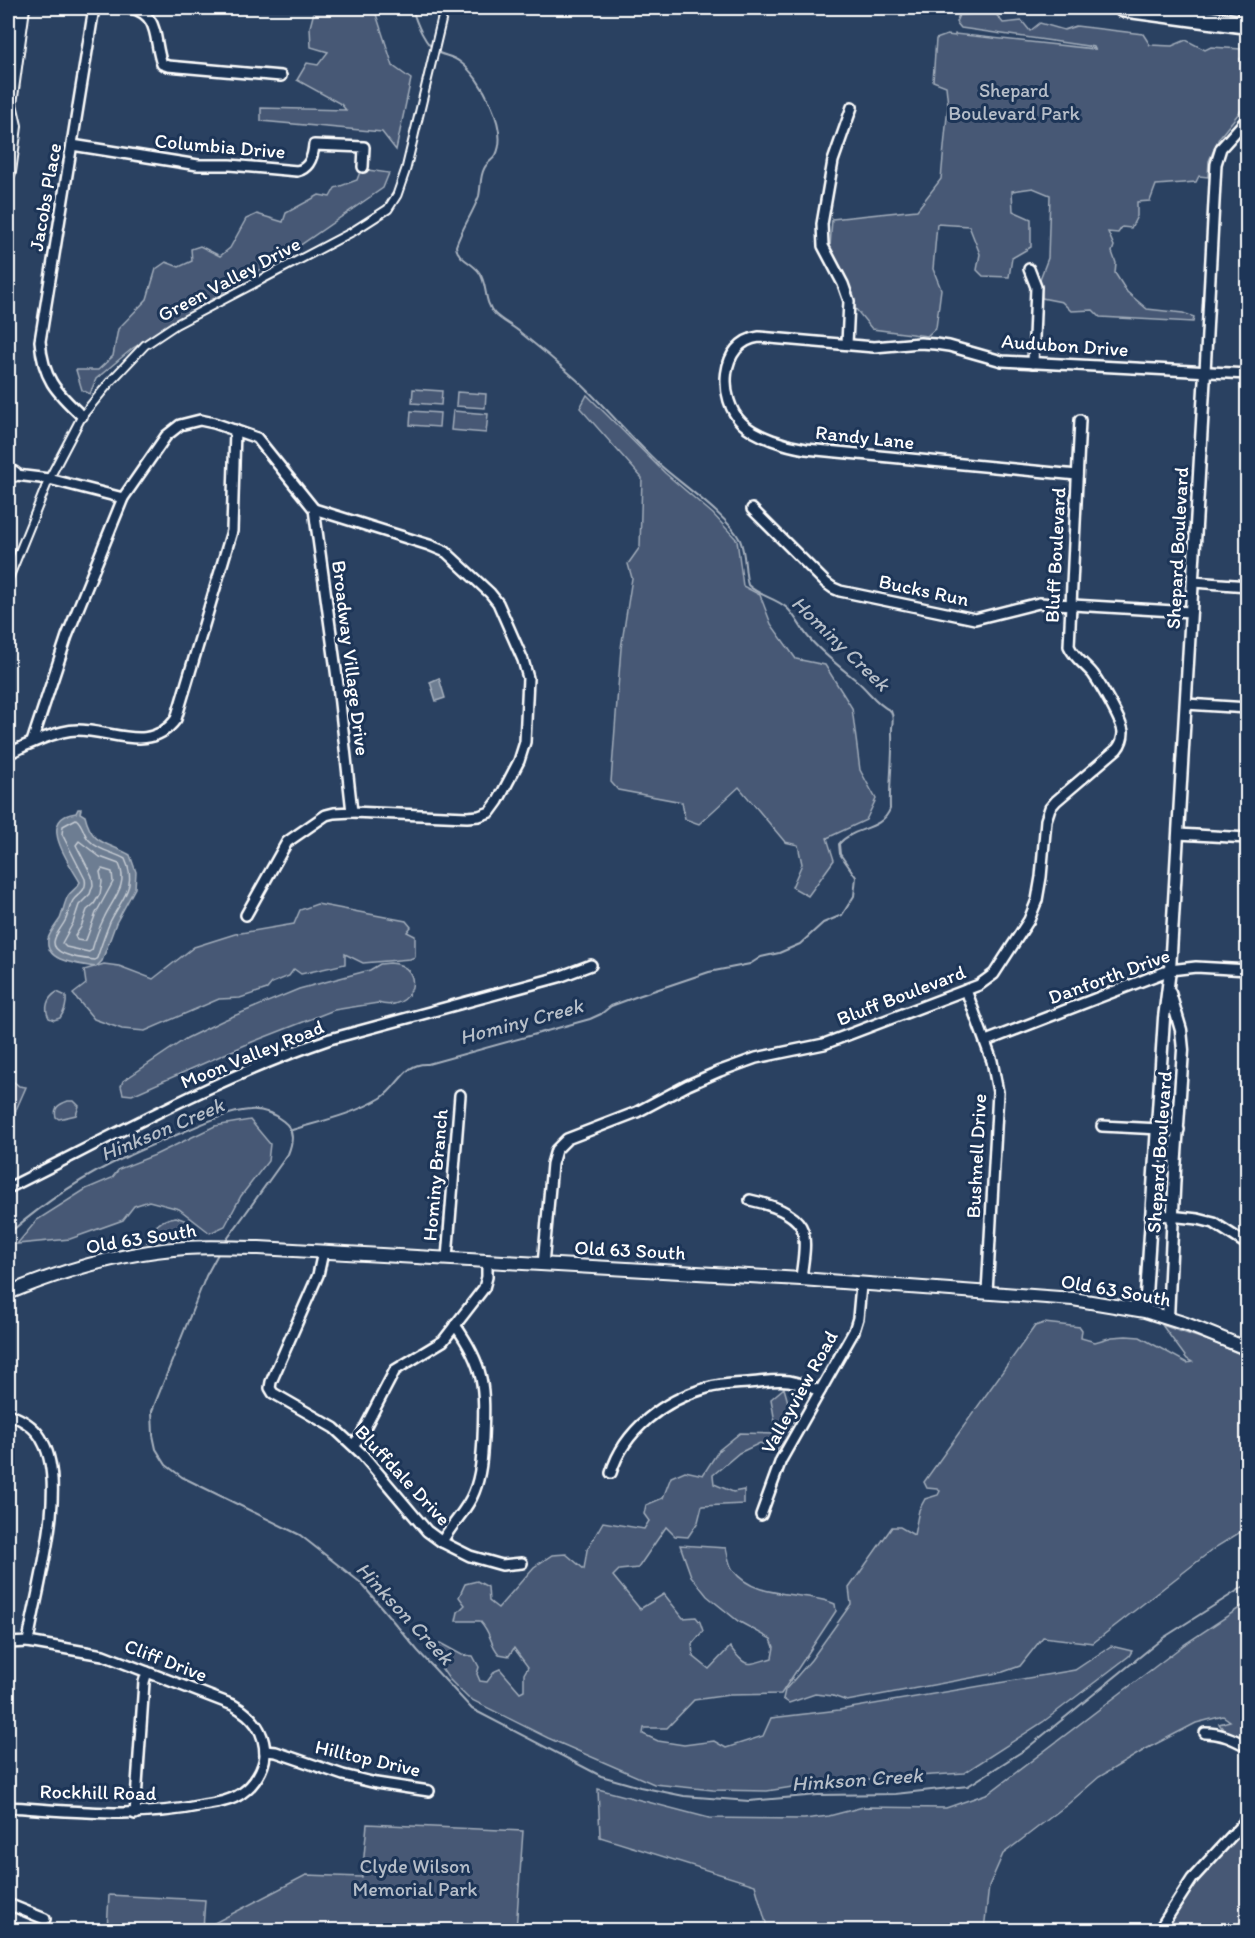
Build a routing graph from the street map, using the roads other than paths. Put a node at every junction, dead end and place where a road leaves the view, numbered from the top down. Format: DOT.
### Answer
graph roads {
  1 [pos="22,8"];
  2 [pos="94,8"];
  3 [pos="131,8"];
  4 [pos="1122,8"];
  5 [pos="444,10"];
  6 [pos="1248,25"];
  7 [pos="11,66"];
  8 [pos="281,76"];
  9 [pos="8,105"];
  10 [pos="852,107"];
  11 [pos="1248,118"];
  12 [pos="72,145"];
  13 [pos="363,167"];
  14 [pos="8,172"];
  15 [pos="1029,270"];
  16 [pos="740,344"];
  17 [pos="847,344"];
  18 [pos="1033,363"];
  19 [pos="1205,372"];
  20 [pos="1248,374"];
  21 [pos="82,416"];
  22 [pos="1080,420"];
  23 [pos="235,430"];
  24 [pos="10,473"];
  25 [pos="1077,475"];
  26 [pos="49,479"];
  27 [pos="123,498"];
  28 [pos="314,509"];
  29 [pos="752,509"];
  30 [pos="8,580"];
  31 [pos="1193,582"];
  32 [pos="1248,585"];
  33 [pos="1071,604"];
  34 [pos="1191,612"];
  35 [pos="1186,704"];
  36 [pos="1248,708"];
  37 [pos="32,742"];
  38 [pos="8,754"];
  39 [pos="352,812"];
  40 [pos="1178,834"];
  41 [pos="1248,838"];
  42 [pos="246,915"];
  43 [pos="591,965"];
  44 [pos="1170,970"];
  45 [pos="1248,970"];
  46 [pos="966,990"];
  47 [pos="1169,990"];
  48 [pos="986,1041"];
  49 [pos="460,1095"];
  50 [pos="1102,1126"];
  51 [pos="1156,1129"];
  52 [pos="1179,1130"];
  53 [pos="8,1188"];
  54 [pos="750,1200"];
  55 [pos="1151,1214"];
  56 [pos="1172,1215"];
  57 [pos="1248,1245"];
  58 [pos="323,1252"];
  59 [pos="447,1258"];
  60 [pos="487,1262"];
  61 [pos="543,1265"];
  62 [pos="801,1280"];
  63 [pos="861,1285"];
  64 [pos="8,1293"];
  65 [pos="987,1293"];
  66 [pos="1145,1311"];
  67 [pos="1168,1318"];
  68 [pos="455,1325"];
  69 [pos="1248,1349"];
  70 [pos="820,1391"];
  71 [pos="8,1414"];
  72 [pos="353,1445"];
  73 [pos="611,1473"];
  74 [pos="761,1515"];
  75 [pos="442,1542"];
  76 [pos="522,1563"];
  77 [pos="28,1642"];
  78 [pos="8,1643"];
  79 [pos="147,1672"];
  80 [pos="1205,1733"];
  81 [pos="1248,1747"];
  82 [pos="265,1751"];
  83 [pos="429,1791"];
  84 [pos="8,1807"];
  85 [pos="135,1814"];
  86 [pos="1248,1818"];
  87 [pos="8,1904"];
  88 [pos="45,1919"];
  89 [pos="1159,1930"];
  1 -- 7 [label="main road"];
  2 -- 12 [label="street, Jacobs Place"];
  3 -- 8 [label="street"];
  4 -- 6 [label="highway"];
  5 -- 21 [label="street, Green Valley Drive"];
  7 -- 9 [label="main road"];
  9 -- 14 [label="main road"];
  10 -- 17 [label="street"];
  11 -- 19 [label="street, Shepard Boulevard"];
  12 -- 13 [label="street, Columbia Drive"];
  12 -- 21 [label="street, Jacobs Place"];
  15 -- 18 [label="street"];
  16 -- 17 [label="street, Audubon Drive"];
  16 -- 25 [label="street, Randy Lane"];
  17 -- 18 [label="street, Audubon Drive"];
  18 -- 19 [label="street, Audubon Drive"];
  19 -- 20 [label="street, Audubon Drive"];
  19 -- 31 [label="street, Shepard Boulevard"];
  21 -- 26 [label="street, Green Valley Drive"];
  22 -- 25 [label="street, Bluff Boulevard"];
  23 -- 27 [label="street"];
  23 -- 28 [label="street"];
  23 -- 37 [label="street"];
  24 -- 26 [label="street"];
  25 -- 33 [label="street, Bluff Boulevard"];
  26 -- 27 [label="street"];
  26 -- 30 [label="street, Green Valley Drive"];
  27 -- 37 [label="street"];
  28 -- 39 [label="street, Broadway Village Drive"];
  28 -- 39 [label="street"];
  29 -- 33 [label="street, Bucks Run"];
  31 -- 32 [label="street"];
  31 -- 34 [label="street, Shepard Boulevard"];
  33 -- 34 [label="street, Bucks Run"];
  33 -- 46 [label="street, Bluff Boulevard"];
  34 -- 35 [label="street, Shepard Boulevard"];
  35 -- 36 [label="street"];
  35 -- 40 [label="street, Shepard Boulevard"];
  37 -- 38 [label="street"];
  39 -- 42 [label="street"];
  40 -- 41 [label="street"];
  40 -- 44 [label="street, Shepard Boulevard"];
  43 -- 53 [label="street, Moon Valley Road"];
  44 -- 45 [label="street, Danforth Drive"];
  44 -- 47 [label="street, Shepard Boulevard"];
  44 -- 48 [label="street, Danforth Drive"];
  46 -- 48 [label="street, Bushnell Drive"];
  46 -- 61 [label="street, Bluff Boulevard"];
  47 -- 51 [label="street, Shepard Boulevard"];
  47 -- 52 [label="street, Shepard Boulevard"];
  48 -- 65 [label="street, Bushnell Drive"];
  49 -- 59 [label="street, Hominy Branch"];
  50 -- 51 [label="street"];
  51 -- 52 [label="street"];
  51 -- 55 [label="street, Shepard Boulevard"];
  52 -- 56 [label="street, Shepard Boulevard"];
  54 -- 62 [label="street"];
  55 -- 56 [label="street"];
  55 -- 66 [label="street, Shepard Boulevard"];
  56 -- 57 [label="street"];
  56 -- 67 [label="street, Shepard Boulevard"];
  58 -- 59 [label="main road, Old 63 South"];
  58 -- 64 [label="main road, Old 63 South"];
  58 -- 72 [label="street, Bluffdale Drive"];
  59 -- 60 [label="main road, Old 63 South"];
  60 -- 61 [label="main road, Old 63 South"];
  60 -- 68 [label="street"];
  61 -- 62 [label="main road, Old 63 South"];
  62 -- 63 [label="main road, Old 63 South"];
  63 -- 65 [label="main road, Old 63 South"];
  63 -- 70 [label="street, Valleyview Road"];
  65 -- 66 [label="main road, Old 63 South"];
  66 -- 67 [label="main road, Old 63 South"];
  67 -- 69 [label="main road, Old 63 South"];
  68 -- 72 [label="street"];
  68 -- 75 [label="street"];
  70 -- 73 [label="street"];
  70 -- 74 [label="street, Valleyview Road"];
  71 -- 77 [label="street"];
  72 -- 75 [label="street, Bluffdale Drive"];
  75 -- 76 [label="street, Bluffdale Drive"];
  77 -- 78 [label="street, Cliff Drive"];
  77 -- 79 [label="street, Cliff Drive"];
  79 -- 82 [label="street, Cliff Drive"];
  79 -- 85 [label="street"];
  80 -- 81 [label="street"];
  82 -- 83 [label="street, Hilltop Drive"];
  82 -- 85 [label="street, Rockhill Road"];
  84 -- 85 [label="street, Rockhill Road"];
  86 -- 89 [label="street"];
  87 -- 88 [label="street"];
}
